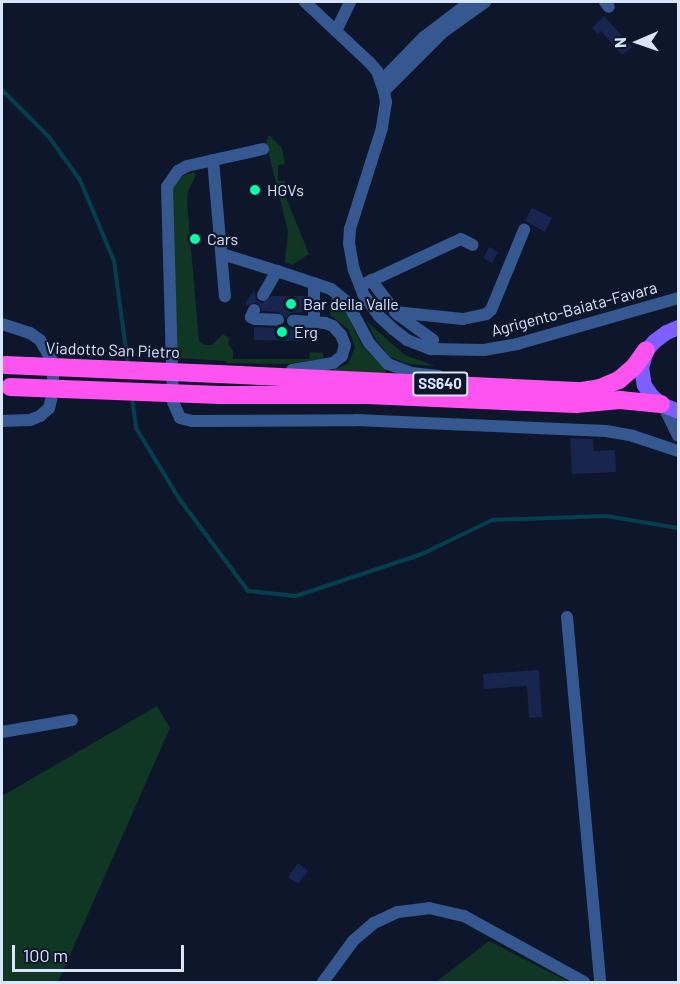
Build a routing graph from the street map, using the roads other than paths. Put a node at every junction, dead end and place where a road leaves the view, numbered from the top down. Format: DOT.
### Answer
graph roads {
  1 [pos="305,2"];
  2 [pos="350,2"];
  3 [pos="470,2"];
  4 [pos="485,2"];
  5 [pos="336,31"];
  6 [pos="383,86"];
  7 [pos="263,149"];
  8 [pos="213,160"];
  9 [pos="524,230"];
  10 [pos="474,245"];
  11 [pos="222,254"];
  12 [pos="277,271"];
  13 [pos="365,283"];
  14 [pos="314,284"];
  15 [pos="263,294"];
  16 [pos="225,296"];
  17 [pos="678,298"];
  18 [pos="254,310"];
  19 [pos="395,312"];
  20 [pos="278,320"];
  21 [pos="294,321"];
  22 [pos="314,322"];
  23 [pos="2,324"];
  24 [pos="678,327"];
  25 [pos="431,349"];
  26 [pos="646,350"];
  27 [pos="4,365"];
  28 [pos="218,374"];
  29 [pos="6,386"];
  30 [pos="582,391"];
  31 [pos="662,404"];
  32 [pos="678,411"];
  33 [pos="2,421"];
  34 [pos="678,436"];
  35 [pos="678,451"];
  36 [pos="567,617"];
  37 [pos="72,720"];
  38 [pos="2,732"];
  39 [pos="323,982"];
  40 [pos="584,982"];
  41 [pos="600,982"];
  1 -- 5 [label="street"];
  2 -- 5 [label="street"];
  3 -- 6 [label="street"];
  4 -- 6 [label="street"];
  5 -- 6 [label="street"];
  6 -- 13 [label="street, Agrigento-Baiata-Favara"];
  7 -- 8 [label="street"];
  8 -- 11 [label="street"];
  8 -- 35 [label="street"];
  9 -- 19 [label="street"];
  10 -- 13 [label="street"];
  11 -- 12 [label="street"];
  11 -- 16 [label="street"];
  12 -- 14 [label="street"];
  12 -- 15 [label="street"];
  13 -- 19 [label="street"];
  13 -- 25 [label="street, Agrigento-Baiata-Favara"];
  14 -- 22 [label="street"];
  14 -- 30 [label="street"];
  17 -- 25 [label="street, Agrigento-Baiata-Favara"];
  18 -- 20 [label="street"];
  19 -- 25 [label="street"];
  21 -- 22 [label="street"];
  22 -- 28 [label="street"];
  23 -- 33 [label="street"];
  24 -- 26 [label="main road"];
  26 -- 30 [label="highway, SS640"];
  26 -- 31 [label="main road"];
  27 -- 28 [label="highway, Viadotto San Pietro / SS640, bridge"];
  28 -- 30 [label="highway, SS640"];
  29 -- 31 [label="highway, SS640, bridge"];
  31 -- 32 [label="main road"];
  31 -- 34 [label="street"];
  36 -- 41 [label="street"];
  37 -- 38 [label="street"];
  39 -- 40 [label="street"];
}
